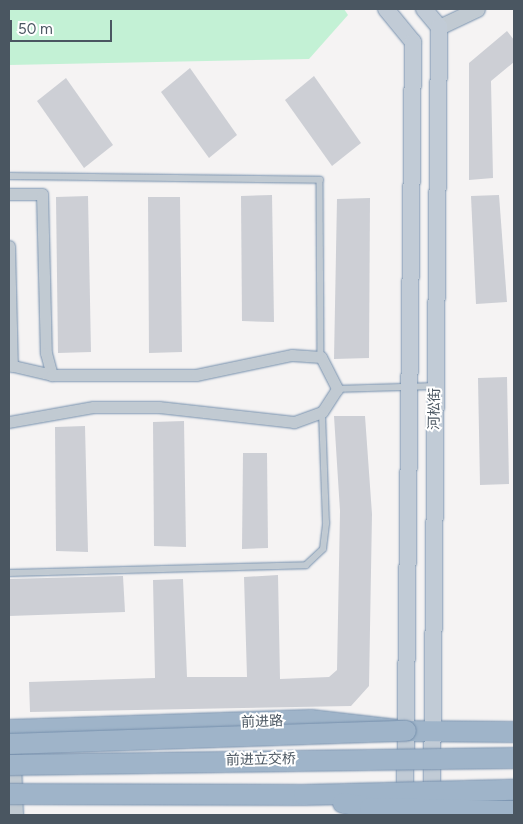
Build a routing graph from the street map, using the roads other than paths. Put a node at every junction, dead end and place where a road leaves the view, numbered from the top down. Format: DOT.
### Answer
graph roads {
  1 [pos="386,9"];
  2 [pos="424,9"];
  3 [pos="477,9"];
  4 [pos="439,27"];
  5 [pos="9,176"];
  6 [pos="9,194"];
  7 [pos="9,246"];
  8 [pos="321,357"];
  9 [pos="10,366"];
  10 [pos="52,375"];
  11 [pos="435,386"];
  12 [pos="410,387"];
  13 [pos="337,388"];
  14 [pos="322,412"];
  15 [pos="9,422"];
  16 [pos="9,573"];
  17 [pos="406,731"];
  18 [pos="432,731"];
  19 [pos="514,732"];
  20 [pos="10,734"];
  21 [pos="514,758"];
  22 [pos="9,765"];
  23 [pos="514,790"];
  24 [pos="9,794"];
  25 [pos="304,795"];
  26 [pos="514,811"];
  27 [pos="15,815"];
  28 [pos="405,815"];
  29 [pos="432,815"];
  1 -- 12 [label="main road, 河松街"];
  2 -- 4 [label="main road"];
  3 -- 4 [label="street"];
  4 -- 11 [label="main road, 河松街"];
  5 -- 8 [label="lane"];
  6 -- 10 [label="street"];
  7 -- 9 [label="street"];
  8 -- 10 [label="street"];
  8 -- 13 [label="street"];
  9 -- 10 [label="street"];
  11 -- 12 [label="lane"];
  11 -- 18 [label="main road, 河松街"];
  12 -- 13 [label="lane"];
  12 -- 17 [label="main road, 河松街"];
  13 -- 14 [label="street"];
  14 -- 15 [label="street"];
  14 -- 16 [label="lane"];
  17 -- 18 [label="highway"];
  17 -- 20 [label="highway, bridge"];
  17 -- 28 [label="main road, 河松街"];
  18 -- 19 [label="highway"];
  18 -- 29 [label="main road, 河松街"];
  20 -- 27 [label="street"];
  21 -- 22 [label="highway, 前进立交桥, bridge"];
  23 -- 25 [label="highway, bridge"];
  24 -- 25 [label="highway, bridge"];
  25 -- 26 [label="highway, bridge"];
}
